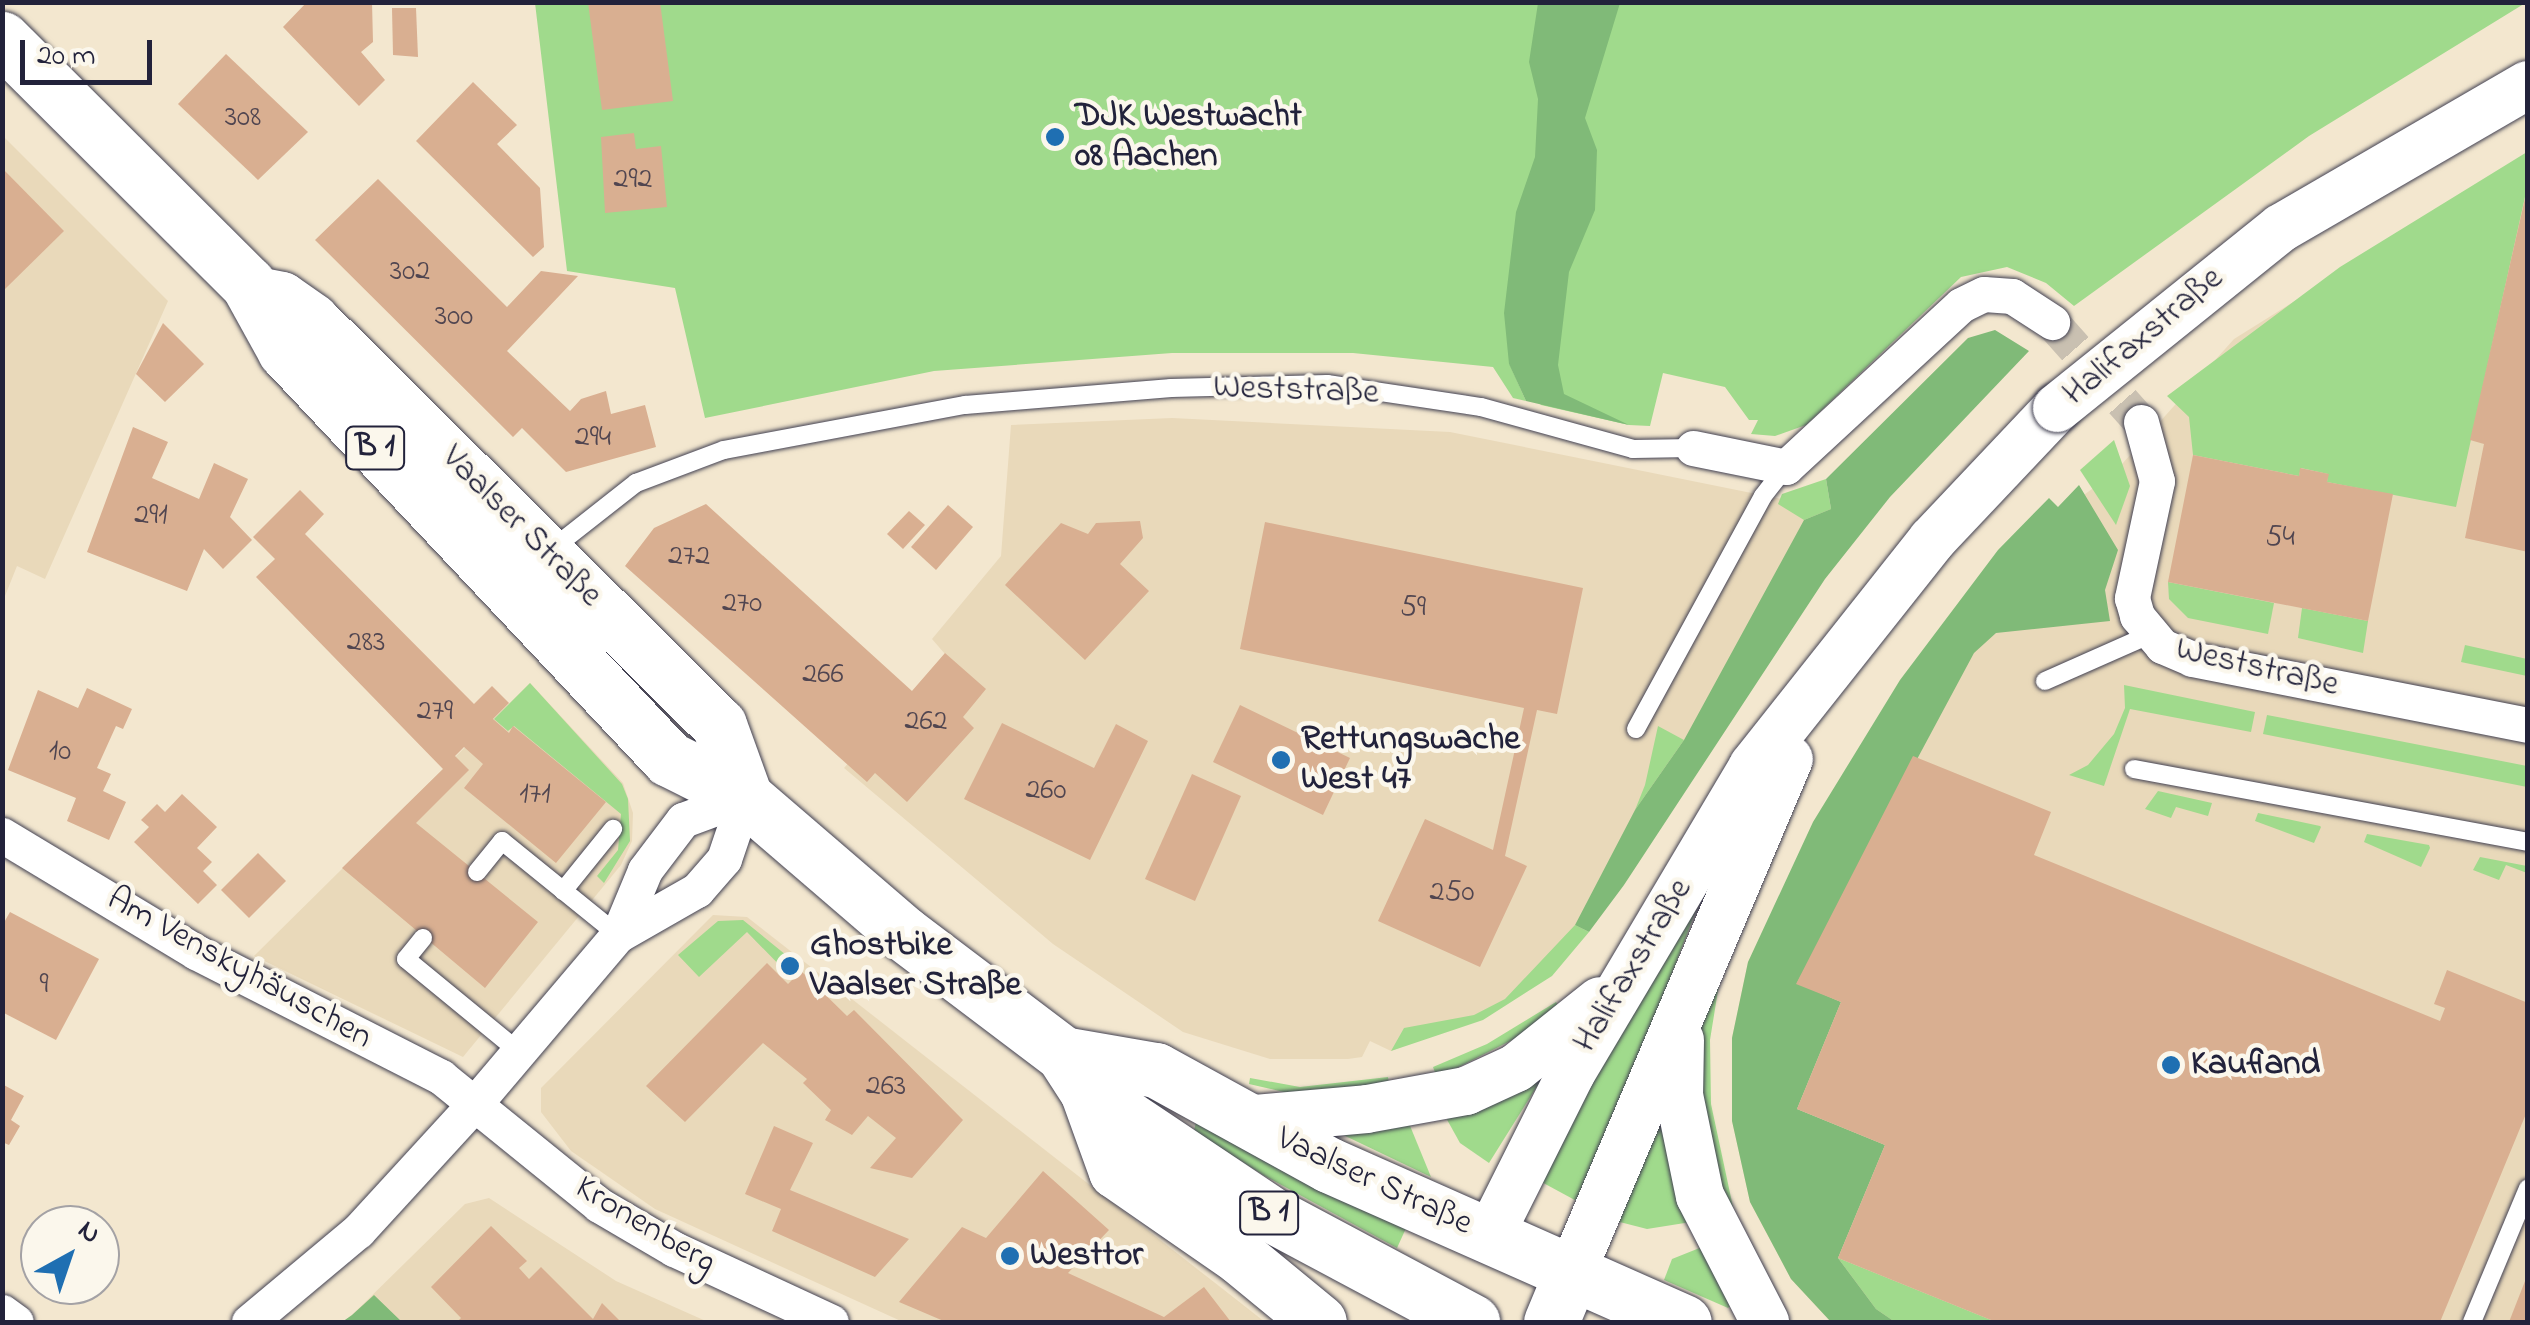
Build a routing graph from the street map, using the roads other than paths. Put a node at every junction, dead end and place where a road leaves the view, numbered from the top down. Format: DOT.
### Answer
graph roads {
  1 [pos="2,39"];
  2 [pos="2528,85"];
  3 [pos="2052,322"];
  4 [pos="2141,422"];
  5 [pos="1693,448"];
  6 [pos="1786,466"];
  7 [pos="529,573"];
  8 [pos="2149,635"];
  9 [pos="1831,670"];
  10 [pos="2045,680"];
  11 [pos="2528,725"];
  12 [pos="1636,729"];
  13 [pos="2134,769"];
  14 [pos="745,797"];
  15 [pos="614,828"];
  16 [pos="2,835"];
  17 [pos="2528,842"];
  18 [pos="477,872"];
  19 [pos="563,891"];
  20 [pos="618,935"];
  21 [pos="423,938"];
  22 [pos="1626,979"];
  23 [pos="1684,1008"];
  24 [pos="518,1051"];
  25 [pos="1086,1068"];
  26 [pos="477,1102"];
  27 [pos="1244,1120"];
  28 [pos="2528,1188"];
  29 [pos="1471,1296"];
  30 [pos="1559,1304"];
  31 [pos="2,1312"];
  32 [pos="16,1322"];
  33 [pos="250,1322"];
  34 [pos="831,1322"];
  35 [pos="1319,1322"];
  36 [pos="1684,1322"];
  37 [pos="1765,1322"];
  38 [pos="2472,1322"];
  1 -- 7 [label="main road, Vaalser Straße / B 1"];
  2 -- 9 [label="main road, Halifaxstraße, bridge"];
  3 -- 6 [label="street"];
  4 -- 8 [label="street, Weststraße"];
  5 -- 6 [label="street, Weststraße"];
  5 -- 7 [label="lane, Weststraße"];
  6 -- 12 [label="lane"];
  7 -- 14 [label="main road, Vaalser Straße / B 1"];
  8 -- 10 [label="lane"];
  8 -- 11 [label="street, Weststraße"];
  9 -- 22 [label="main road, Halifaxstraße"];
  9 -- 23 [label="main road, Halifaxstraße"];
  13 -- 17 [label="lane"];
  14 -- 20 [label="street"];
  14 -- 20 [label="street"];
  14 -- 25 [label="main road, Vaalser Straße / B 1"];
  15 -- 19 [label="lane"];
  16 -- 26 [label="street, Am Venskyhäuschen"];
  18 -- 19 [label="lane"];
  19 -- 20 [label="lane"];
  20 -- 24 [label="street"];
  21 -- 24 [label="lane"];
  22 -- 27 [label="main road"];
  22 -- 29 [label="main road, Halifaxstraße"];
  23 -- 30 [label="main road, Halifaxstraße"];
  23 -- 37 [label="main road"];
  24 -- 26 [label="street"];
  25 -- 27 [label="main road, Vaalser Straße / B 1"];
  25 -- 29 [label="main road, Vaalser Straße / B 1"];
  25 -- 35 [label="main road"];
  26 -- 33 [label="street"];
  26 -- 34 [label="street, Kronenberg"];
  27 -- 29 [label="main road, Vaalser Straße / B 1"];
  28 -- 38 [label="lane"];
  29 -- 30 [label="main road, Vaalser Straße / B 1"];
  30 -- 36 [label="main road, Vaalser Straße / B 1"];
  31 -- 32 [label="street"];
}
